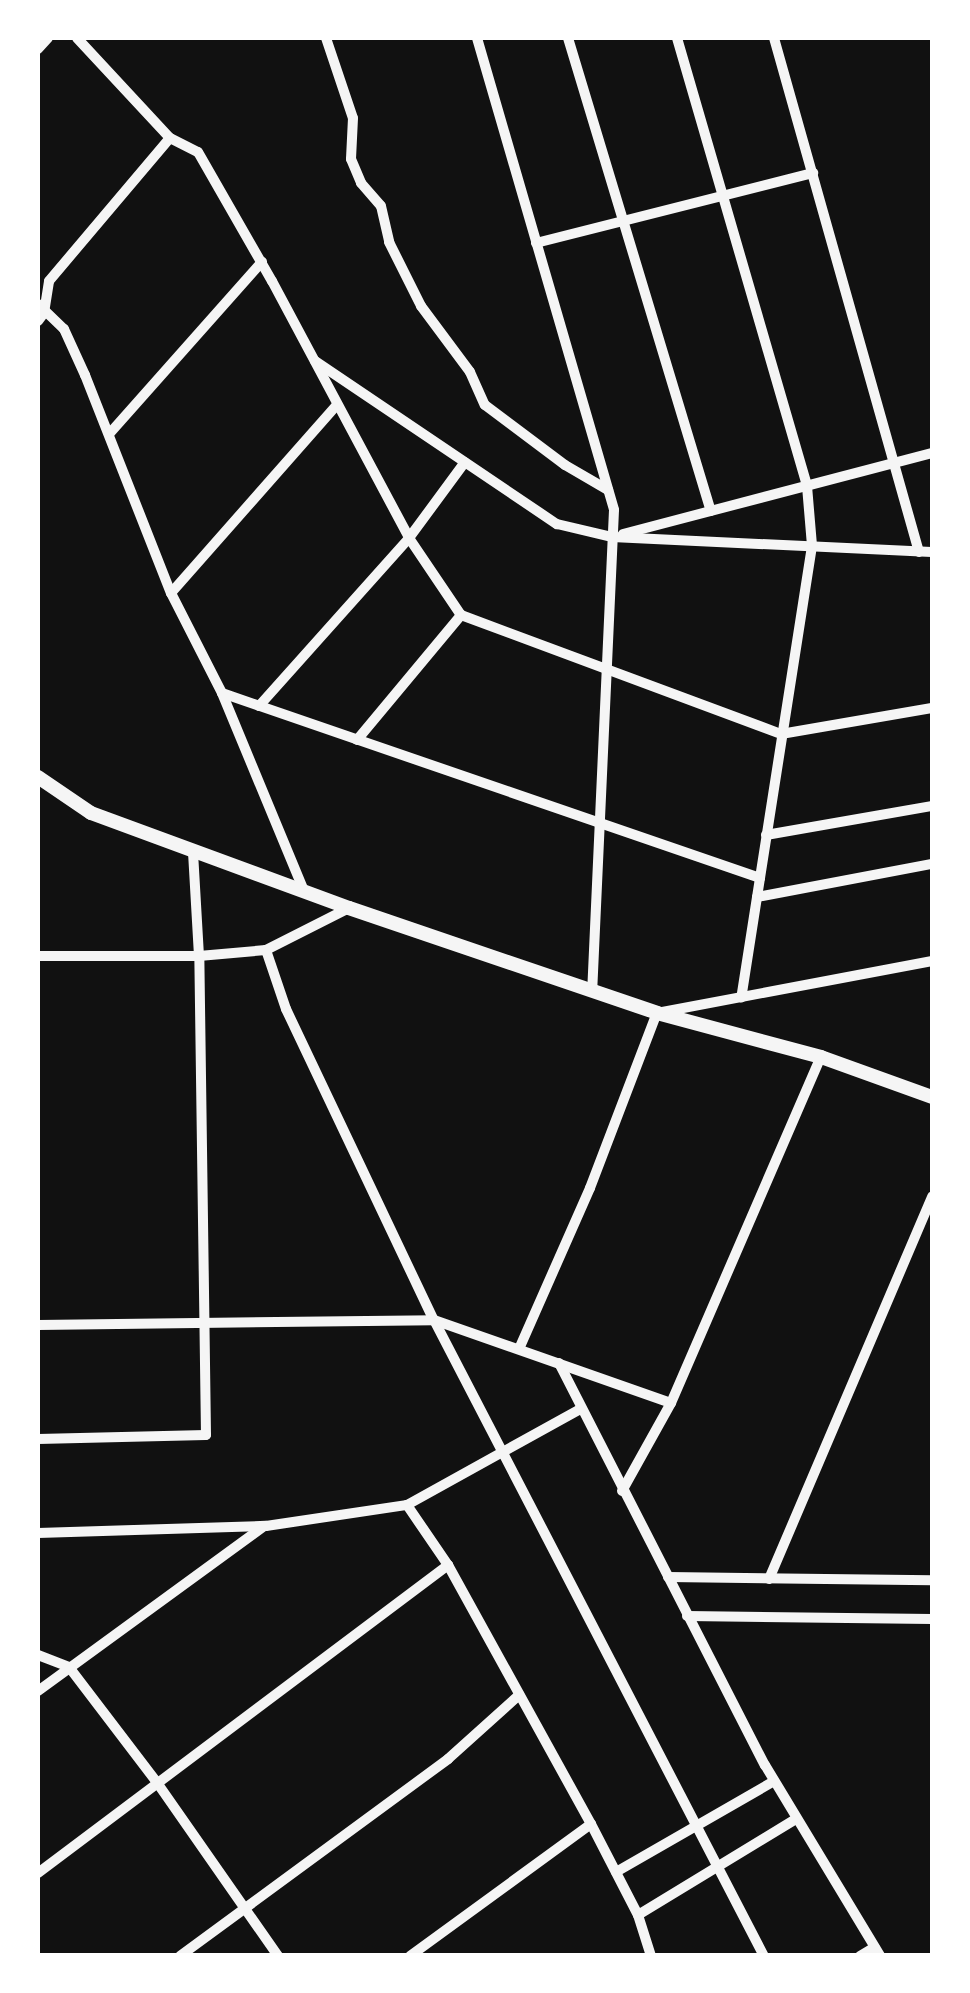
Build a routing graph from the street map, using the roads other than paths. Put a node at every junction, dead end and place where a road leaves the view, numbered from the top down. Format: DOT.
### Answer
graph roads {
  1 [pos="48,38"];
  2 [pos="77,38"];
  3 [pos="326,38"];
  4 [pos="476,38"];
  5 [pos="568,38"];
  6 [pos="677,38"];
  7 [pos="774,38"];
  8 [pos="38,49"];
  9 [pos="170,138"];
  10 [pos="812,174"];
  11 [pos="722,196"];
  12 [pos="624,221"];
  13 [pos="536,243"];
  14 [pos="262,262"];
  15 [pos="40,313"];
  16 [pos="314,360"];
  17 [pos="337,405"];
  18 [pos="110,433"];
  19 [pos="932,453"];
  20 [pos="465,462"];
  21 [pos="894,464"];
  22 [pos="807,486"];
  23 [pos="608,490"];
  24 [pos="711,511"];
  25 [pos="612,536"];
  26 [pos="409,538"];
  27 [pos="812,546"];
  28 [pos="919,552"];
  29 [pos="932,552"];
  30 [pos="171,593"];
  31 [pos="462,615"];
  32 [pos="605,668"];
  33 [pos="222,694"];
  34 [pos="259,706"];
  35 [pos="932,708"];
  36 [pos="782,734"];
  37 [pos="357,740"];
  38 [pos="38,778"];
  39 [pos="932,806"];
  40 [pos="598,824"];
  41 [pos="766,835"];
  42 [pos="193,850"];
  43 [pos="932,864"];
  44 [pos="760,878"];
  45 [pos="304,891"];
  46 [pos="757,897"];
  47 [pos="349,908"];
  48 [pos="266,950"];
  49 [pos="38,956"];
  50 [pos="199,956"];
  51 [pos="932,961"];
  52 [pos="592,991"];
  53 [pos="740,998"];
  54 [pos="657,1013"];
  55 [pos="821,1057"];
  56 [pos="932,1098"];
  57 [pos="932,1196"];
  58 [pos="434,1320"];
  59 [pos="205,1321"];
  60 [pos="38,1325"];
  61 [pos="518,1349"];
  62 [pos="559,1364"];
  63 [pos="671,1403"];
  64 [pos="580,1409"];
  65 [pos="38,1440"];
  66 [pos="502,1450"];
  67 [pos="622,1491"];
  68 [pos="407,1505"];
  69 [pos="266,1526"];
  70 [pos="38,1533"];
  71 [pos="448,1564"];
  72 [pos="668,1578"];
  73 [pos="769,1578"];
  74 [pos="932,1579"];
  75 [pos="688,1616"];
  76 [pos="932,1618"];
  77 [pos="38,1655"];
  78 [pos="69,1667"];
  79 [pos="38,1691"];
  80 [pos="519,1695"];
  81 [pos="774,1781"];
  82 [pos="158,1784"];
  83 [pos="796,1819"];
  84 [pos="591,1824"];
  85 [pos="696,1825"];
  86 [pos="717,1865"];
  87 [pos="616,1872"];
  88 [pos="38,1874"];
  89 [pos="245,1908"];
  90 [pos="638,1915"];
  91 [pos="878,1952"];
  92 [pos="180,1956"];
  93 [pos="278,1956"];
  94 [pos="410,1956"];
  95 [pos="651,1956"];
  96 [pos="764,1956"];
  97 [pos="860,1956"];
  1 -- 8 [label="street"];
  2 -- 9 [label="street"];
  3 -- 23 [label="street"];
  4 -- 13 [label="street"];
  5 -- 12 [label="street"];
  6 -- 11 [label="street"];
  7 -- 10 [label="street"];
  9 -- 14 [label="street"];
  9 -- 15 [label="street"];
  10 -- 11 [label="street"];
  10 -- 21 [label="street"];
  11 -- 12 [label="street"];
  11 -- 22 [label="street"];
  12 -- 13 [label="street"];
  12 -- 24 [label="street"];
  13 -- 23 [label="street"];
  14 -- 16 [label="street"];
  14 -- 18 [label="street"];
  15 -- 18 [label="street"];
  16 -- 17 [label="street"];
  16 -- 20 [label="street"];
  17 -- 26 [label="street"];
  17 -- 30 [label="street"];
  18 -- 30 [label="street"];
  19 -- 21 [label="street"];
  20 -- 25 [label="street"];
  20 -- 26 [label="street"];
  21 -- 22 [label="street"];
  21 -- 28 [label="street"];
  22 -- 24 [label="street"];
  22 -- 27 [label="street"];
  23 -- 25 [label="street"];
  24 -- 25 [label="street"];
  25 -- 27 [label="street"];
  25 -- 32 [label="street"];
  26 -- 31 [label="street"];
  26 -- 34 [label="street"];
  27 -- 28 [label="street"];
  27 -- 36 [label="street"];
  28 -- 29 [label="street"];
  30 -- 33 [label="street"];
  31 -- 32 [label="street"];
  31 -- 37 [label="street"];
  32 -- 36 [label="street"];
  32 -- 40 [label="street"];
  33 -- 34 [label="street"];
  33 -- 45 [label="street"];
  34 -- 37 [label="street"];
  35 -- 36 [label="street"];
  36 -- 41 [label="street"];
  37 -- 40 [label="street"];
  38 -- 42 [label="street"];
  39 -- 41 [label="street"];
  40 -- 44 [label="street"];
  40 -- 52 [label="street"];
  41 -- 44 [label="street"];
  42 -- 45 [label="street"];
  42 -- 50 [label="street"];
  43 -- 46 [label="street"];
  44 -- 46 [label="street"];
  45 -- 47 [label="street"];
  46 -- 53 [label="street"];
  47 -- 48 [label="street"];
  47 -- 52 [label="street"];
  48 -- 50 [label="street"];
  48 -- 58 [label="street"];
  49 -- 50 [label="street"];
  50 -- 59 [label="street"];
  51 -- 53 [label="street"];
  52 -- 54 [label="street"];
  53 -- 54 [label="street"];
  54 -- 55 [label="street"];
  54 -- 61 [label="street"];
  55 -- 56 [label="street"];
  55 -- 63 [label="street"];
  57 -- 73 [label="street"];
  58 -- 59 [label="street"];
  58 -- 61 [label="street"];
  58 -- 66 [label="street"];
  59 -- 60 [label="street"];
  59 -- 65 [label="street"];
  61 -- 62 [label="street"];
  62 -- 63 [label="street"];
  62 -- 64 [label="street"];
  63 -- 67 [label="street"];
  64 -- 66 [label="street"];
  64 -- 67 [label="street"];
  66 -- 68 [label="street"];
  66 -- 85 [label="street"];
  67 -- 72 [label="street"];
  68 -- 69 [label="street"];
  68 -- 71 [label="street"];
  69 -- 70 [label="street"];
  69 -- 78 [label="street"];
  71 -- 80 [label="street"];
  71 -- 82 [label="street"];
  72 -- 73 [label="street"];
  72 -- 75 [label="street"];
  73 -- 74 [label="street"];
  75 -- 76 [label="street"];
  75 -- 81 [label="street"];
  77 -- 78 [label="street"];
  78 -- 79 [label="street"];
  78 -- 82 [label="street"];
  80 -- 84 [label="street"];
  80 -- 89 [label="street"];
  81 -- 83 [label="street"];
  81 -- 85 [label="street"];
  82 -- 88 [label="street"];
  82 -- 89 [label="street"];
  83 -- 86 [label="street"];
  83 -- 91 [label="street"];
  84 -- 87 [label="street"];
  84 -- 94 [label="street"];
  85 -- 86 [label="street"];
  85 -- 87 [label="street"];
  86 -- 90 [label="street"];
  86 -- 96 [label="street"];
  87 -- 90 [label="street"];
  89 -- 92 [label="street"];
  89 -- 93 [label="street"];
  90 -- 95 [label="street"];
  91 -- 97 [label="street"];
}
